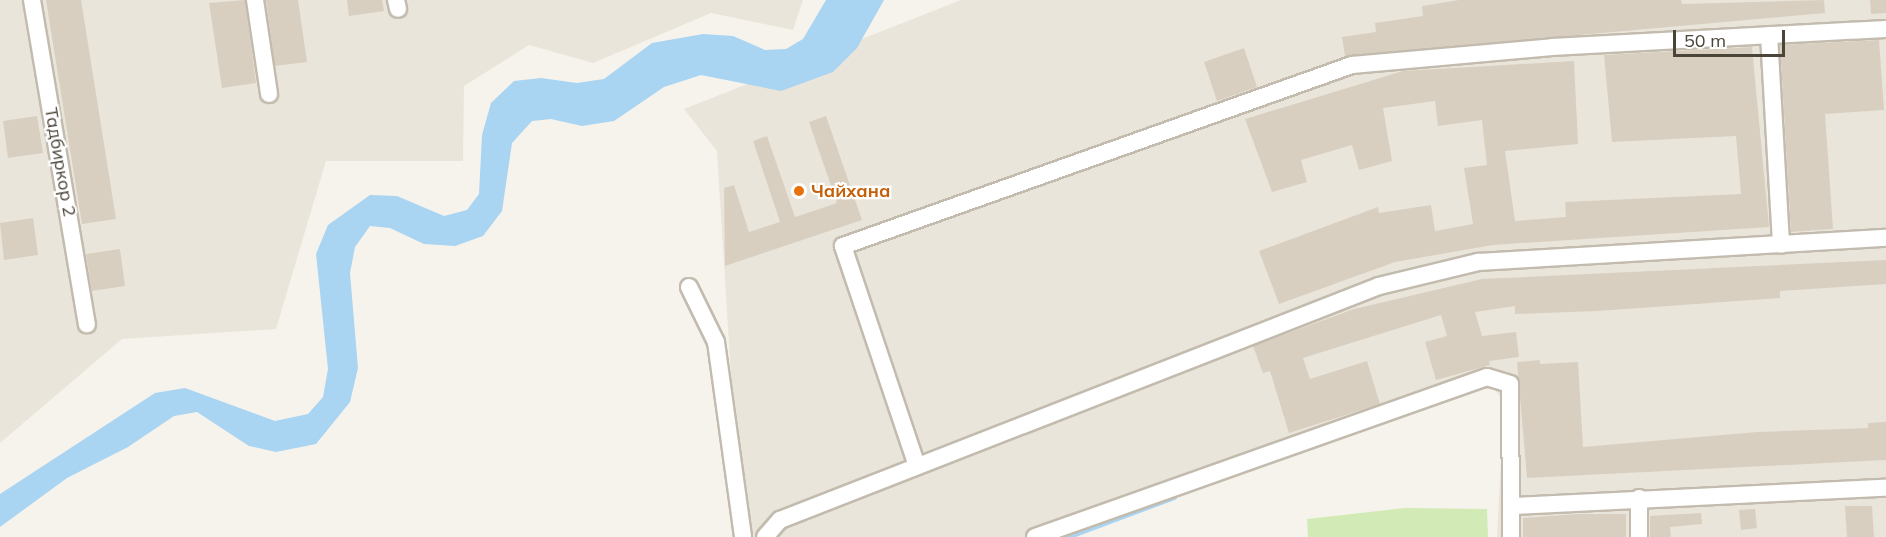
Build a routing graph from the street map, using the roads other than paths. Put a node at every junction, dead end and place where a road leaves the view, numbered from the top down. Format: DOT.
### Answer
graph roads {
  1 [pos="32,0"];
  2 [pos="255,0"];
  3 [pos="1886,29"];
  4 [pos="1769,35"];
  5 [pos="269,94"];
  6 [pos="1886,238"];
  7 [pos="1781,245"];
  8 [pos="689,287"];
  9 [pos="87,324"];
  10 [pos="917,466"];
  11 [pos="1886,488"];
  12 [pos="1639,498"];
  13 [pos="1512,506"];
  14 [pos="743,537"];
  15 [pos="765,537"];
  16 [pos="1035,537"];
  17 [pos="1511,537"];
  18 [pos="1639,537"];
  1 -- 9 [label="street, Тадбиркор 2"];
  2 -- 5 [label="street"];
  3 -- 4 [label="street"];
  4 -- 7 [label="street"];
  4 -- 10 [label="street"];
  6 -- 7 [label="street"];
  7 -- 10 [label="street"];
  8 -- 14 [label="street"];
  10 -- 15 [label="street"];
  11 -- 12 [label="street"];
  12 -- 13 [label="street"];
  12 -- 18 [label="street"];
  13 -- 16 [label="street"];
  13 -- 17 [label="street"];
}
